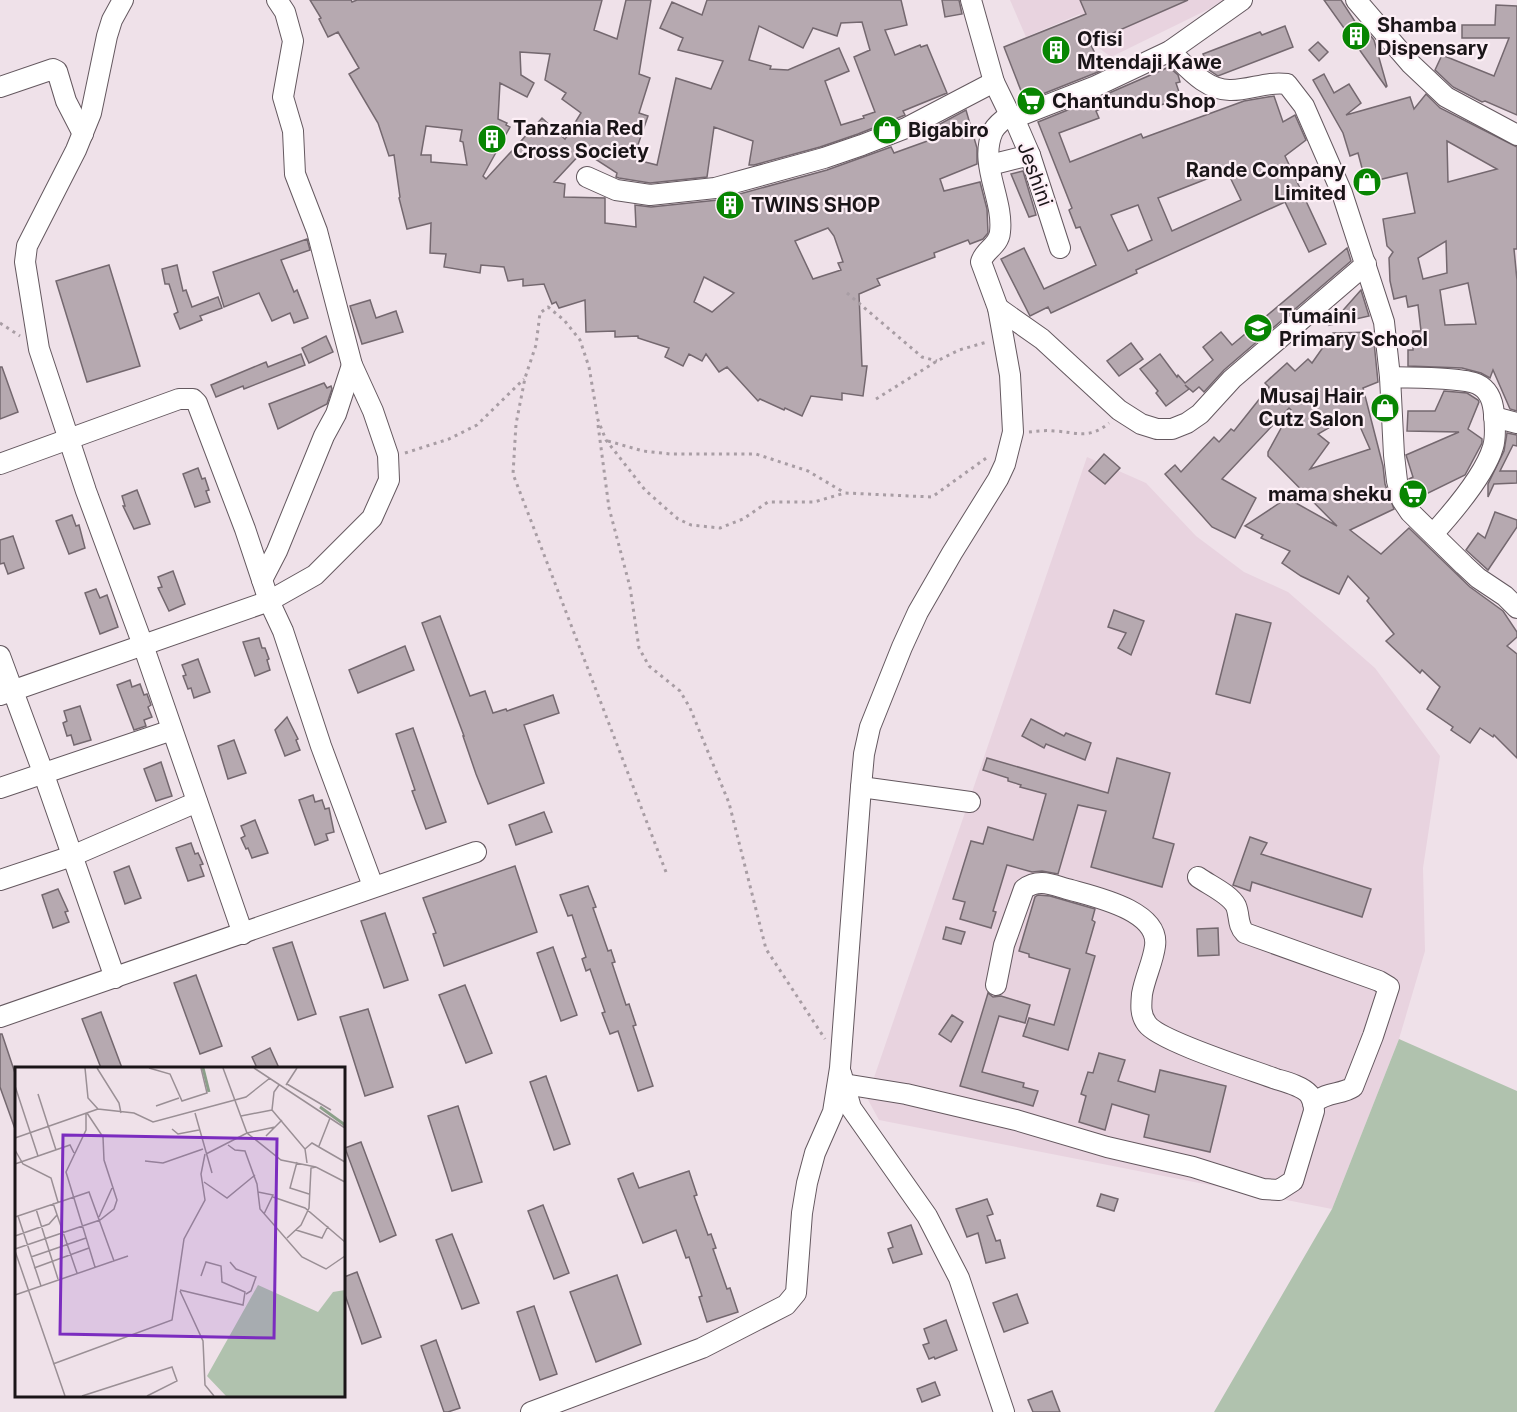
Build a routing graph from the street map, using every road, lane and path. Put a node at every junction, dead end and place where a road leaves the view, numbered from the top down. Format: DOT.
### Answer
graph roads {
  1 [pos="123,0"];
  2 [pos="277,0"];
  3 [pos="971,0"];
  4 [pos="1242,0"];
  5 [pos="1356,0"];
  6 [pos="1170,51"];
  7 [pos="994,82"];
  8 [pos="0,87"];
  9 [pos="1012,116"];
  10 [pos="83,134"];
  11 [pos="1517,135"];
  12 [pos="1030,155"];
  13 [pos="990,165"];
  14 [pos="586,177"];
  15 [pos="1060,248"];
  16 [pos="1366,264"];
  17 [pos="847,292"];
  18 [pos="998,308"];
  19 [pos="1003,338"];
  20 [pos="937,361"];
  21 [pos="352,365"];
  22 [pos="1390,377"];
  23 [pos="525,378"];
  24 [pos="876,399"];
  25 [pos="1119,410"];
  26 [pos="1494,417"];
  27 [pos="597,420"];
  28 [pos="1517,423"];
  29 [pos="69,438"];
  30 [pos="1012,438"];
  31 [pos="606,440"];
  32 [pos="388,455"];
  33 [pos="0,464"];
  34 [pos="845,493"];
  35 [pos="1433,534"];
  36 [pos="262,580"];
  37 [pos="269,601"];
  38 [pos="1517,608"];
  39 [pos="142,645"];
  40 [pos="0,656"];
  41 [pos="6,693"];
  42 [pos="172,730"];
  43 [pos="43,772"];
  44 [pos="861,787"];
  45 [pos="0,788"];
  46 [pos="197,802"];
  47 [pos="970,802"];
  48 [pos="476,852"];
  49 [pos="72,856"];
  50 [pos="666,872"];
  51 [pos="1198,877"];
  52 [pos="0,880"];
  53 [pos="373,886"];
  54 [pos="243,934"];
  55 [pos="115,978"];
  56 [pos="996,985"];
  57 [pos="0,1017"];
  58 [pos="842,1076"];
  59 [pos="1313,1102"];
  60 [pos="531,1412"];
  61 [pos="1004,1412"];
  1 -- 10 [label="street"];
  2 -- 21 [label="street"];
  3 -- 7 [label="street, Jeshini"];
  4 -- 6 [label="street"];
  5 -- 11 [label="street"];
  6 -- 9 [label="street"];
  6 -- 16 [label="street"];
  7 -- 9 [label="street, Jeshini"];
  7 -- 14 [label="street"];
  8 -- 10 [label="street"];
  9 -- 12 [label="street, Jeshini"];
  9 -- 13 [label="street"];
  10 -- 29 [label="street"];
  12 -- 13 [label="street"];
  12 -- 15 [label="street, Jeshini"];
  13 -- 18 [label="street"];
  16 -- 22 [label="street"];
  16 -- 25 [label="street"];
  17 -- 20 [label="path"];
  18 -- 19 [label="street"];
  18 -- 25 [label="street"];
  19 -- 20 [label="path"];
  19 -- 30 [label="street"];
  20 -- 24 [label="path"];
  21 -- 32 [label="street"];
  21 -- 36 [label="street"];
  22 -- 26 [label="street"];
  22 -- 35 [label="street"];
  23 -- 27 [label="path"];
  23 -- 32 [label="path"];
  23 -- 50 [label="path"];
  25 -- 30 [label="path"];
  26 -- 28 [label="street"];
  26 -- 35 [label="street"];
  27 -- 31 [label="path"];
  27 -- 58 [label="path"];
  29 -- 33 [label="street"];
  29 -- 36 [label="street"];
  29 -- 39 [label="street"];
  30 -- 34 [label="path"];
  30 -- 44 [label="street"];
  31 -- 34 [label="path"];
  31 -- 34 [label="path"];
  32 -- 37 [label="street"];
  35 -- 38 [label="street"];
  36 -- 37 [label="street"];
  37 -- 39 [label="street"];
  37 -- 53 [label="street"];
  39 -- 41 [label="street"];
  39 -- 42 [label="street"];
  40 -- 41 [label="street"];
  41 -- 43 [label="street"];
  42 -- 43 [label="street"];
  42 -- 46 [label="street"];
  43 -- 45 [label="street"];
  43 -- 49 [label="street"];
  44 -- 47 [label="street"];
  44 -- 58 [label="street"];
  46 -- 49 [label="street"];
  46 -- 54 [label="street"];
  48 -- 53 [label="street"];
  49 -- 52 [label="street"];
  49 -- 55 [label="street"];
  51 -- 59 [label="street"];
  53 -- 54 [label="street"];
  54 -- 55 [label="street"];
  55 -- 57 [label="street"];
  56 -- 59 [label="street"];
  58 -- 59 [label="street"];
  58 -- 60 [label="street"];
  58 -- 61 [label="street"];
}
